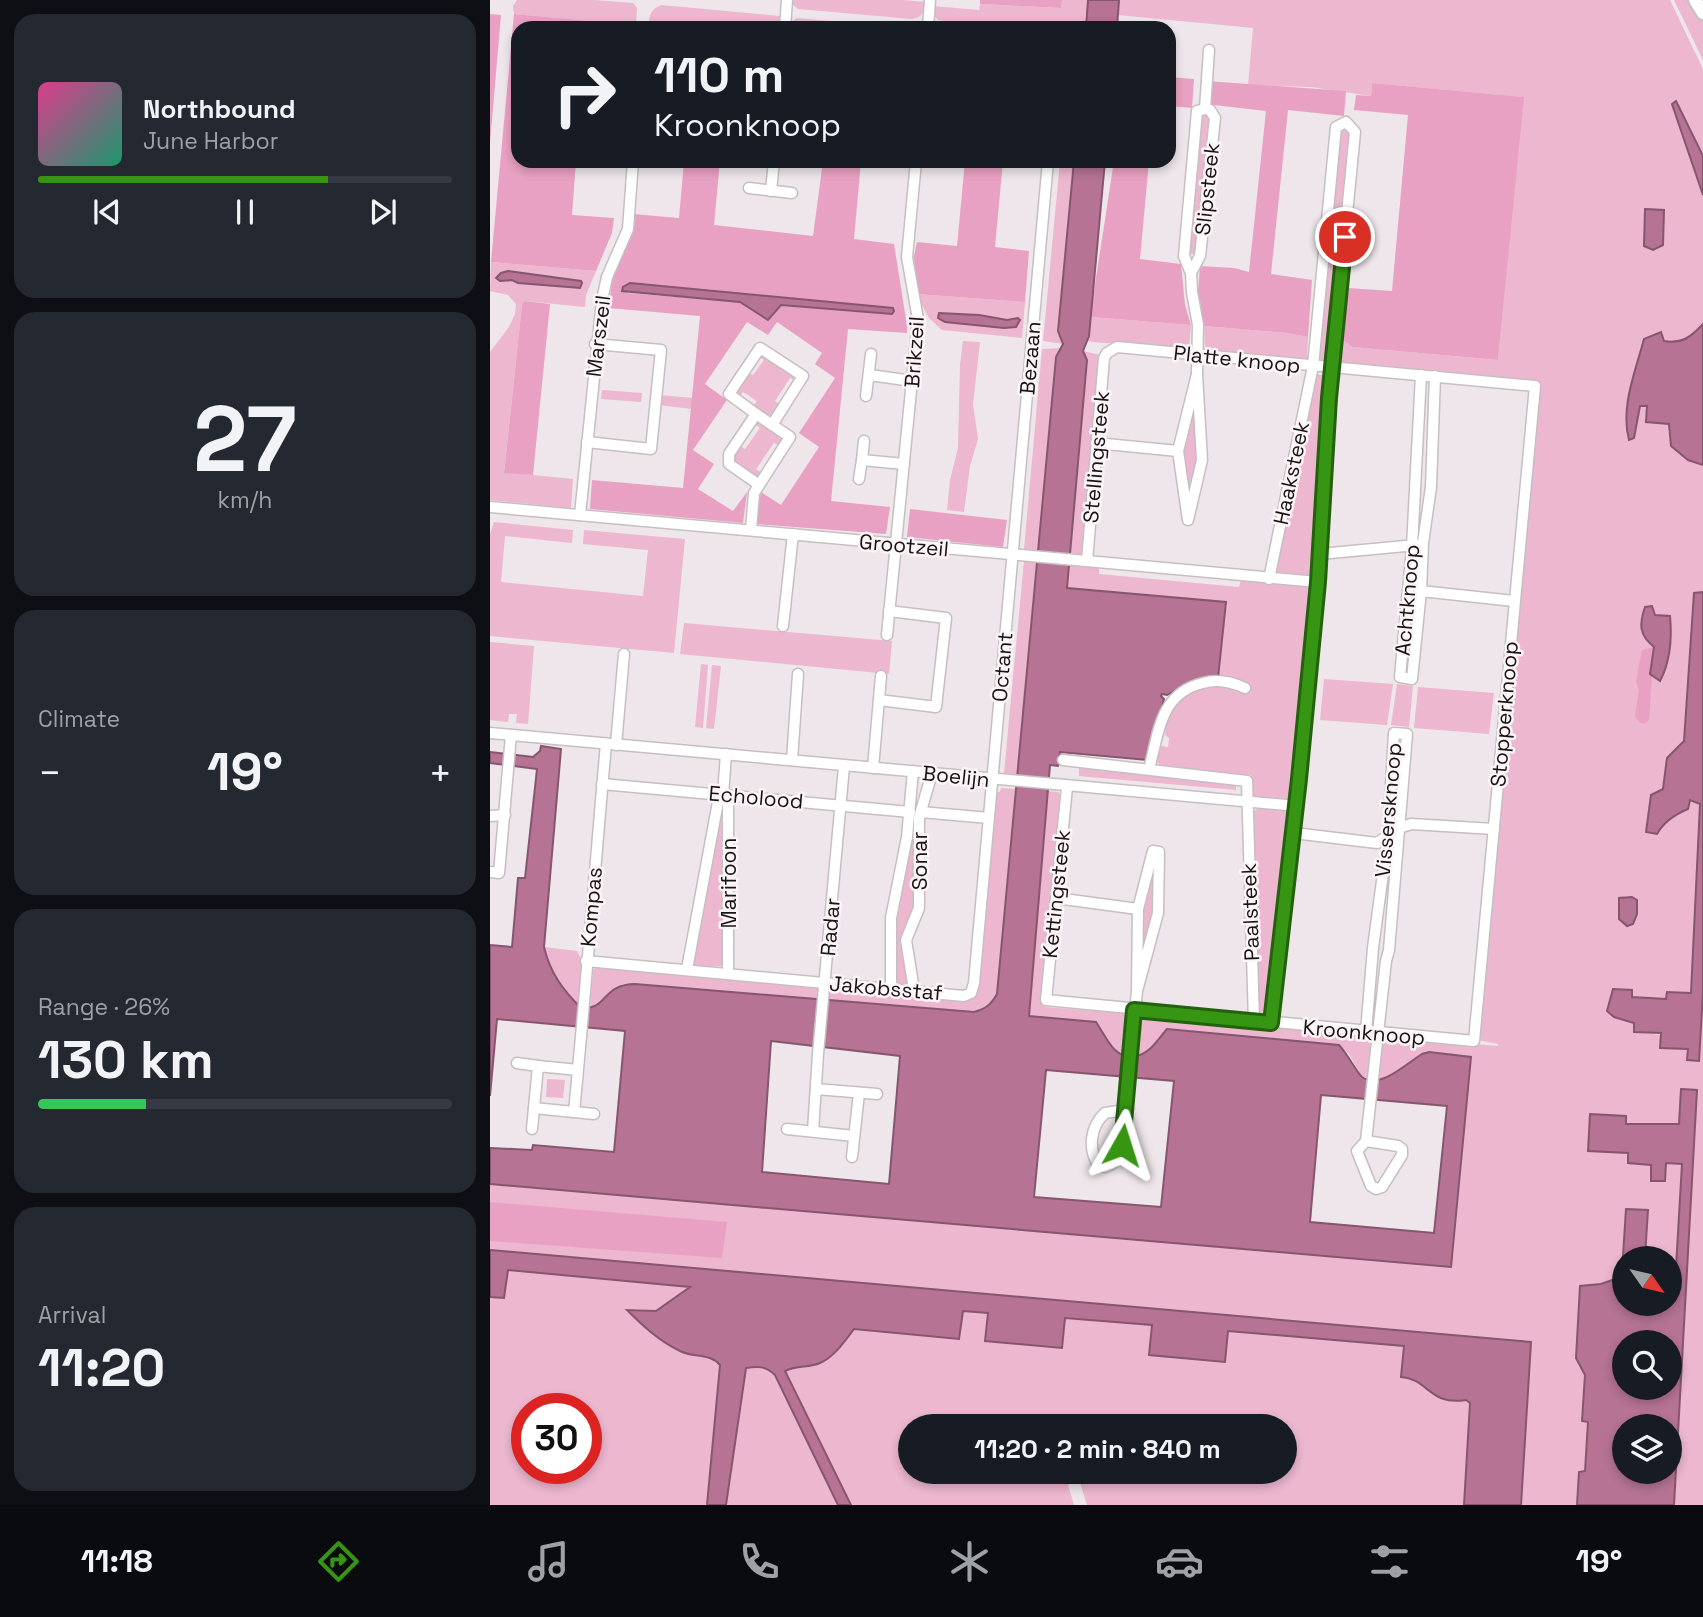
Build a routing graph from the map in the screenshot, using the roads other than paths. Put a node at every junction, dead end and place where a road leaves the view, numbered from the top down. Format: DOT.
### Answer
graph roads {
  1 [pos="787,0"];
  2 [pos="930,0"];
  3 [pos="1695,0"];
  4 [pos="1703,13"];
  5 [pos="785,21"];
  6 [pos="929,21"];
  7 [pos="1209,50"];
  8 [pos="1205,109"];
  9 [pos="632,168"];
  10 [pos="773,168"];
  11 [pos="915,168"];
  12 [pos="1047,168"];
  13 [pos="749,188"];
  14 [pos="771,191"];
  15 [pos="792,193"];
  16 [pos="1191,273"];
  17 [pos="595,344"];
  18 [pos="1107,353"];
  19 [pos="871,354"];
  20 [pos="1198,355"];
  21 [pos="1313,366"];
  22 [pos="1332,367"];
  23 [pos="1197,374"];
  24 [pos="870,375"];
  25 [pos="1421,375"];
  26 [pos="1435,376"];
  27 [pos="912,381"];
  28 [pos="1535,386"];
  29 [pos="866,396"];
  30 [pos="756,414"];
  31 [pos="772,425"];
  32 [pos="864,441"];
  33 [pos="587,443"];
  34 [pos="1096,443"];
  35 [pos="1178,451"];
  36 [pos="862,460"];
  37 [pos="904,464"];
  38 [pos="859,479"];
  39 [pos="758,484"];
  40 [pos="490,507"];
  41 [pos="580,515"];
  42 [pos="751,530"];
  43 [pos="793,534"];
  44 [pos="1423,543"];
  45 [pos="896,544"];
  46 [pos="1412,547"];
  47 [pos="1320,554"];
  48 [pos="1012,555"];
  49 [pos="1082,561"];
  50 [pos="1269,579"];
  51 [pos="1318,582"];
  52 [pos="1409,582"];
  53 [pos="1422,591"];
  54 [pos="1514,601"];
  55 [pos="889,611"];
  56 [pos="783,626"];
  57 [pos="887,635"];
  58 [pos="624,654"];
  59 [pos="798,674"];
  60 [pos="881,676"];
  61 [pos="1245,688"];
  62 [pos="879,700"];
  63 [pos="490,733"];
  64 [pos="511,735"];
  65 [pos="611,744"];
  66 [pos="726,754"];
  67 [pos="792,760"];
  68 [pos="1063,760"];
  69 [pos="844,766"];
  70 [pos="873,768"];
  71 [pos="1149,769"];
  72 [pos="913,771"];
  73 [pos="932,773"];
  74 [pos="993,779"];
  75 [pos="603,784"];
  76 [pos="1062,786"];
  77 [pos="723,794"];
  78 [pos="1247,802"];
  79 [pos="840,804"];
  80 [pos="1297,806"];
  81 [pos="915,812"];
  82 [pos="505,815"];
  83 [pos="490,816"];
  84 [pos="989,818"];
  85 [pos="1399,828"];
  86 [pos="1494,829"];
  87 [pos="1294,833"];
  88 [pos="1388,836"];
  89 [pos="490,872"];
  90 [pos="1056,898"];
  91 [pos="1138,909"];
  92 [pos="586,961"];
  93 [pos="687,969"];
  94 [pos="728,973"];
  95 [pos="824,987"];
  96 [pos="891,988"];
  97 [pos="914,990"];
  98 [pos="1137,991"];
  99 [pos="1046,1000"];
  100 [pos="1134,1010"];
  101 [pos="1254,1021"];
  102 [pos="1271,1023"];
  103 [pos="1371,1032"];
  104 [pos="1474,1041"];
  105 [pos="517,1063"];
  106 [pos="538,1066"];
  107 [pos="578,1070"];
  108 [pos="816,1089"];
  109 [pos="859,1093"];
  110 [pos="877,1094"];
  111 [pos="534,1108"];
  112 [pos="1125,1110"];
  113 [pos="574,1112"];
  114 [pos="594,1114"];
  115 [pos="532,1129"];
  116 [pos="787,1129"];
  117 [pos="813,1131"];
  118 [pos="854,1136"];
  119 [pos="1366,1141"];
  120 [pos="852,1157"];
  1 -- 5 [label="street"];
  2 -- 6 [label="street"];
  3 -- 4 [label="main road"];
  7 -- 8 [label="street, Slipsteek"];
  8 -- 16 [label="street, Slipsteek"];
  8 -- 16 [label="street, Slipsteek"];
  9 -- 17 [label="street, Marszeil"];
  10 -- 14 [label="street"];
  11 -- 27 [label="street, Brikzeil"];
  12 -- 48 [label="street, Bezaan"];
  13 -- 14 [label="street"];
  14 -- 15 [label="street"];
  16 -- 20 [label="street, Slipsteek"];
  17 -- 33 [label="street, Marszeil"];
  17 -- 33 [label="street"];
  18 -- 20 [label="street, Platte knoop"];
  18 -- 34 [label="street, Stellingsteek"];
  19 -- 24 [label="street"];
  20 -- 21 [label="street, Platte knoop"];
  20 -- 23 [label="street, Slipsteek"];
  21 -- 22 [label="street, Platte knoop"];
  21 -- 22 [label="street, Haaksteek"];
  21 -- 50 [label="street, Haaksteek"];
  22 -- 25 [label="street, Platte knoop"];
  22 -- 47 [label="street"];
  23 -- 35 [label="street"];
  23 -- 35 [label="street"];
  24 -- 27 [label="street"];
  24 -- 29 [label="street"];
  25 -- 26 [label="street, Platte knoop"];
  25 -- 46 [label="street, Achtknoop"];
  26 -- 28 [label="street, Platte knoop"];
  26 -- 44 [label="street, Achtknoop"];
  27 -- 37 [label="street, Brikzeil"];
  28 -- 54 [label="street, Stopperknoop"];
  30 -- 31 [label="street"];
  30 -- 31 [label="street"];
  30 -- 39 [label="street"];
  31 -- 39 [label="street"];
  32 -- 36 [label="street"];
  33 -- 41 [label="street, Marszeil"];
  34 -- 35 [label="street"];
  34 -- 49 [label="street, Stellingsteek"];
  36 -- 37 [label="street"];
  36 -- 38 [label="street"];
  37 -- 45 [label="street, Brikzeil"];
  39 -- 42 [label="street"];
  40 -- 41 [label="street, Grootzeil"];
  41 -- 42 [label="street, Grootzeil"];
  42 -- 43 [label="street, Grootzeil"];
  43 -- 45 [label="street, Grootzeil"];
  43 -- 56 [label="street"];
  44 -- 46 [label="street"];
  44 -- 53 [label="street, Achtknoop"];
  45 -- 48 [label="street, Grootzeil"];
  45 -- 55 [label="street, Brikzeil"];
  46 -- 47 [label="street"];
  46 -- 52 [label="street, Achtknoop"];
  47 -- 51 [label="street"];
  48 -- 49 [label="street, Grootzeil"];
  48 -- 74 [label="street, Octant"];
  49 -- 50 [label="street, Grootzeil"];
  50 -- 51 [label="street, Grootzeil"];
  51 -- 80 [label="street"];
  52 -- 53 [label="street"];
  52 -- 53 [label="street, Achtknoop"];
  53 -- 54 [label="street"];
  54 -- 86 [label="street, Stopperknoop"];
  55 -- 57 [label="street, Brikzeil"];
  55 -- 62 [label="street"];
  58 -- 65 [label="street"];
  59 -- 67 [label="street"];
  60 -- 62 [label="street"];
  61 -- 71 [label="street"];
  62 -- 70 [label="street"];
  63 -- 64 [label="street, Boelijn"];
  64 -- 65 [label="street, Boelijn"];
  64 -- 82 [label="street"];
  65 -- 66 [label="street, Boelijn"];
  65 -- 75 [label="street, Kompas"];
  66 -- 67 [label="street, Boelijn"];
  66 -- 77 [label="street, Marifoon"];
  67 -- 69 [label="street, Boelijn"];
  68 -- 71 [label="street"];
  69 -- 70 [label="street, Boelijn"];
  69 -- 79 [label="street, Radar"];
  70 -- 72 [label="street, Boelijn"];
  71 -- 78 [label="street, Paalsteek"];
  72 -- 73 [label="street, Boelijn"];
  72 -- 81 [label="street, Sonar"];
  73 -- 74 [label="street, Boelijn"];
  73 -- 81 [label="street, Sonar"];
  74 -- 76 [label="street, Boelijn"];
  74 -- 84 [label="street, Jakobsstaf"];
  75 -- 77 [label="street, Echolood"];
  75 -- 92 [label="street, Kompas"];
  76 -- 78 [label="street, Boelijn"];
  76 -- 90 [label="street, Kettingsteek"];
  77 -- 79 [label="street, Echolood"];
  77 -- 93 [label="street, Marifoon"];
  77 -- 94 [label="street, Marifoon"];
  78 -- 80 [label="street, Boelijn"];
  78 -- 101 [label="street, Paalsteek"];
  79 -- 81 [label="street, Echolood"];
  79 -- 95 [label="street, Radar"];
  80 -- 87 [label="street"];
  81 -- 84 [label="street, Echolood"];
  81 -- 96 [label="street, Sonar"];
  81 -- 97 [label="street, Sonar"];
  82 -- 83 [label="street"];
  82 -- 89 [label="street"];
  84 -- 97 [label="street, Jakobsstaf"];
  85 -- 86 [label="street"];
  85 -- 88 [label="street"];
  85 -- 88 [label="street, Vissersknoop"];
  85 -- 103 [label="street, Vissersknoop"];
  86 -- 104 [label="street, Stopperknoop"];
  87 -- 88 [label="street"];
  87 -- 102 [label="street"];
  88 -- 103 [label="street, Vissersknoop"];
  90 -- 91 [label="street"];
  90 -- 99 [label="street, Kettingsteek"];
  91 -- 98 [label="street"];
  91 -- 98 [label="street"];
  92 -- 93 [label="street, Jakobsstaf"];
  92 -- 107 [label="street, Kompas"];
  93 -- 94 [label="street, Jakobsstaf"];
  94 -- 95 [label="street, Jakobsstaf"];
  95 -- 96 [label="street, Jakobsstaf"];
  95 -- 108 [label="street, Radar"];
  96 -- 97 [label="street, Jakobsstaf"];
  98 -- 100 [label="street"];
  99 -- 100 [label="street, Kroonknoop"];
  100 -- 101 [label="street, Kroonknoop"];
  100 -- 112 [label="street"];
  101 -- 102 [label="street, Kroonknoop"];
  102 -- 103 [label="street, Kroonknoop"];
  103 -- 104 [label="street, Kroonknoop"];
  103 -- 119 [label="street"];
  105 -- 106 [label="street"];
  106 -- 107 [label="street"];
  106 -- 111 [label="street"];
  107 -- 113 [label="street, Kompas"];
  108 -- 109 [label="street"];
  108 -- 117 [label="street, Radar"];
  109 -- 110 [label="street"];
  109 -- 118 [label="street"];
  111 -- 113 [label="street"];
  111 -- 115 [label="street"];
  112 -- 112 [label="street"];
  113 -- 114 [label="street"];
  116 -- 117 [label="street"];
  117 -- 118 [label="street"];
  118 -- 120 [label="street"];
  119 -- 119 [label="street"];
}
